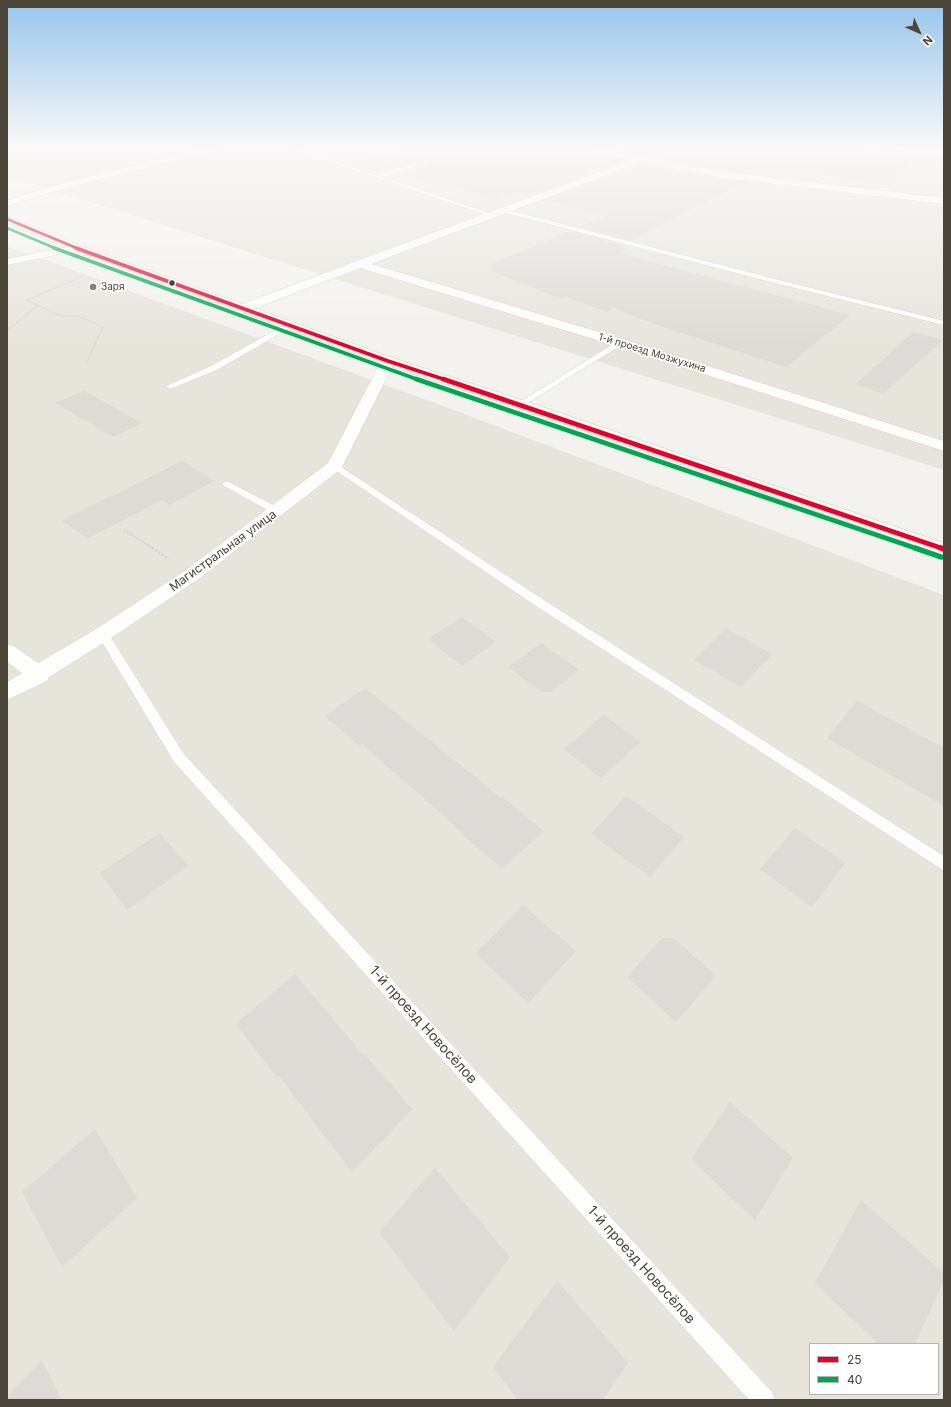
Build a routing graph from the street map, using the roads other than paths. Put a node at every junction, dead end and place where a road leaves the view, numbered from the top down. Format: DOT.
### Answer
graph roads {
  1 [pos="482,212"];
  2 [pos="502,212"];
  3 [pos="507,212"];
  4 [pos="492,215"];
  5 [pos="7,219"];
  6 [pos="76,248"];
  7 [pos="7,262"];
  8 [pos="358,264"];
  9 [pos="241,309"];
  10 [pos="944,323"];
  11 [pos="289,326"];
  12 [pos="621,343"];
  13 [pos="388,361"];
  14 [pos="170,386"];
  15 [pos="520,404"];
  16 [pos="944,446"];
  17 [pos="335,466"];
  18 [pos="227,484"];
  19 [pos="277,511"];
  20 [pos="944,549"];
  21 [pos="103,634"];
  22 [pos="7,651"];
  23 [pos="39,675"];
  24 [pos="7,692"];
  25 [pos="944,864"];
  26 [pos="764,1400"];
  1 -- 4 [label="lane"];
  2 -- 4 [label="street"];
  3 -- 10 [label="lane"];
  4 -- 8 [label="street"];
  5 -- 6 [label="street"];
  6 -- 7 [label="street"];
  6 -- 9 [label="street"];
  8 -- 9 [label="street"];
  8 -- 12 [label="street, 1-й проезд Мозжухина"];
  9 -- 11 [label="street"];
  11 -- 13 [label="street"];
  11 -- 14 [label="lane"];
  12 -- 15 [label="lane"];
  12 -- 16 [label="street, 1-й проезд Мозжухина"];
  13 -- 15 [label="street"];
  13 -- 17 [label="street, Магистральная улица"];
  15 -- 20 [label="street"];
  17 -- 19 [label="street, Магистральная улица"];
  17 -- 25 [label="lane"];
  18 -- 19 [label="lane"];
  19 -- 21 [label="street, Магистральная улица"];
  21 -- 23 [label="street, Магистральная улица"];
  21 -- 26 [label="lane, 1-й проезд Новосёлов"];
  22 -- 23 [label="street"];
  23 -- 24 [label="street, Магистральная улица"];
}
